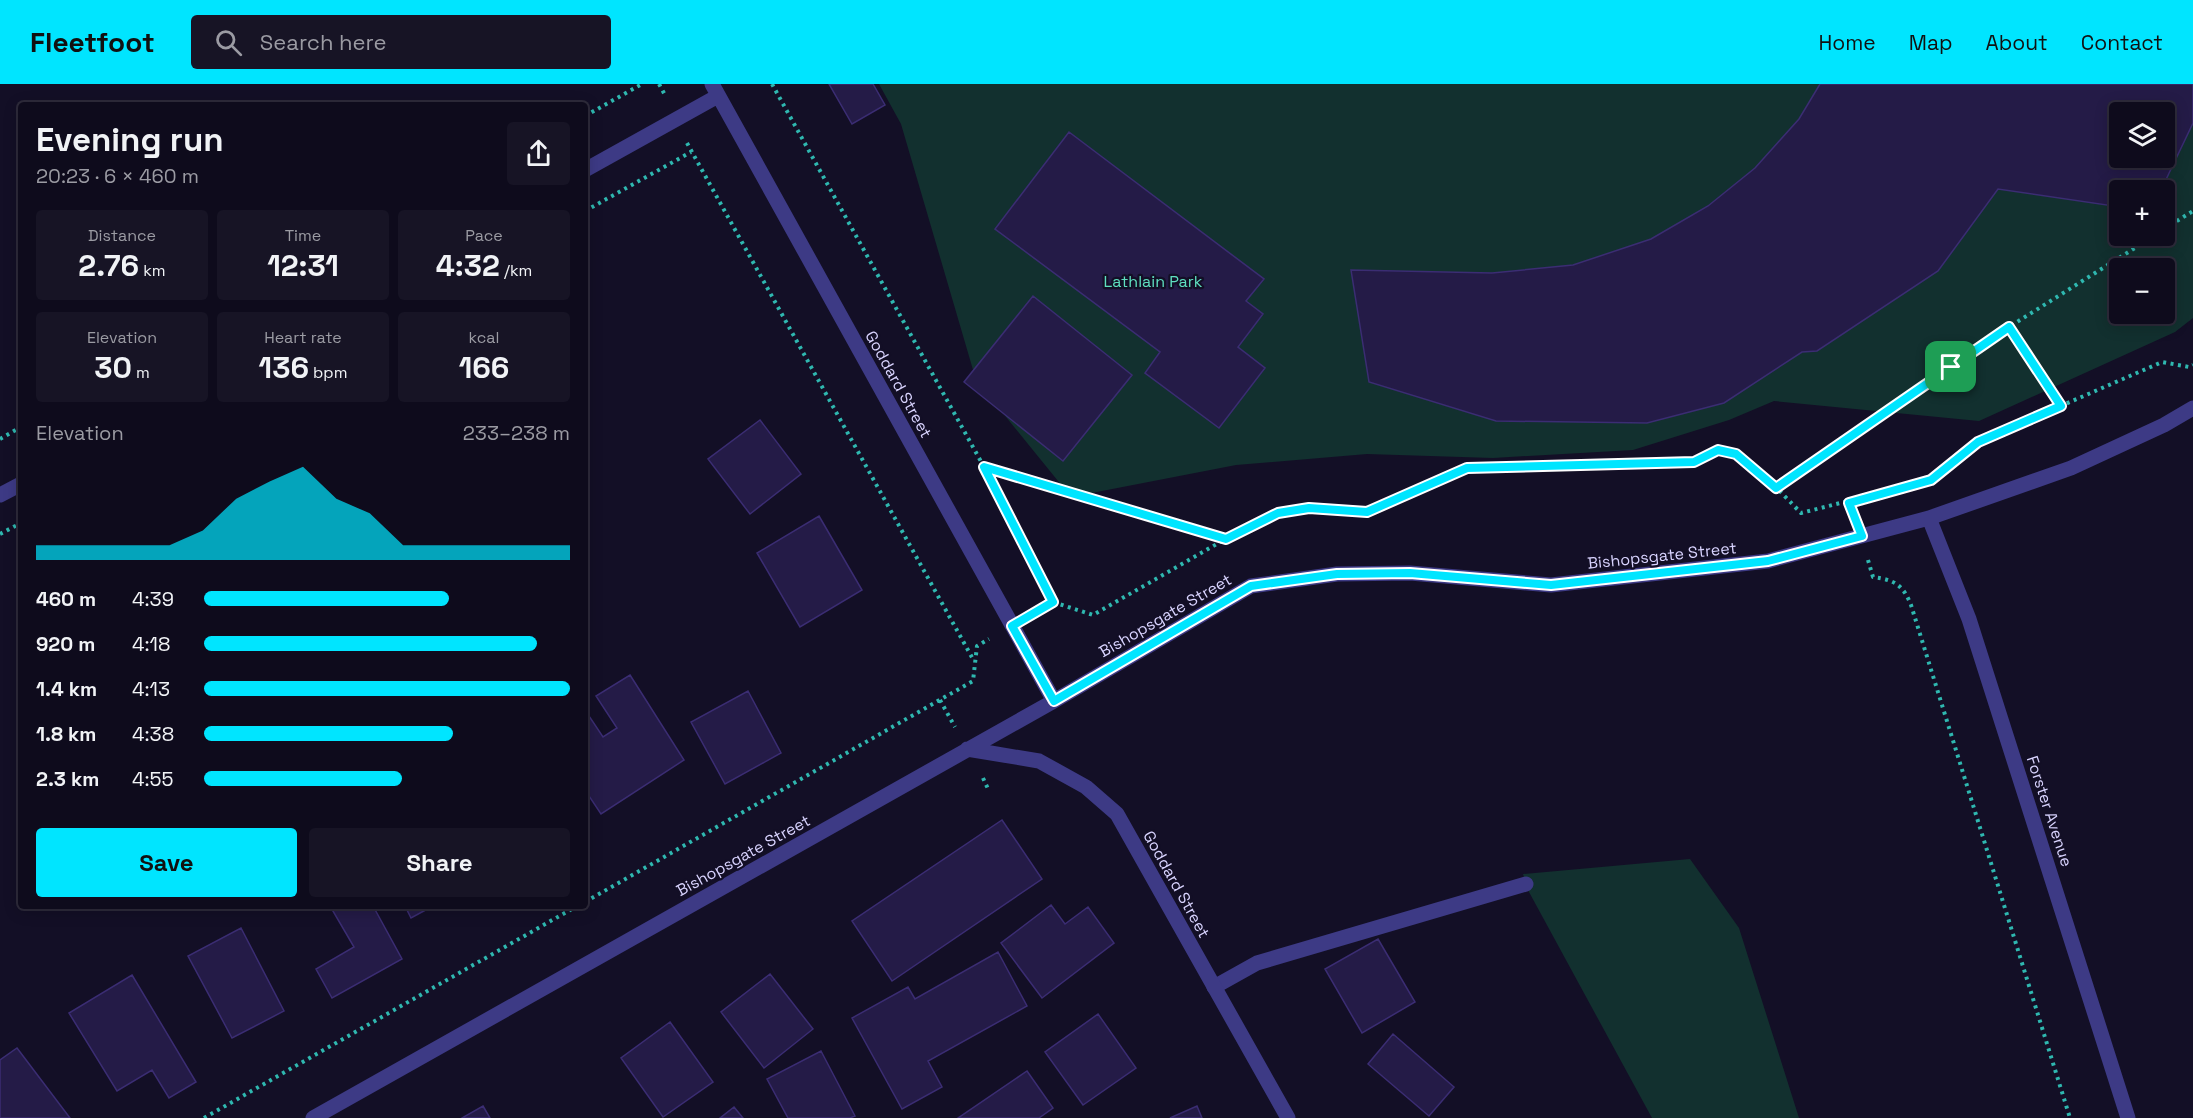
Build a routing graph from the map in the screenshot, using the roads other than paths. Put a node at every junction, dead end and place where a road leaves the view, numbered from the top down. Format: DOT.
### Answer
graph roads {
  1 [pos="715,90"];
  2 [pos="588,168"];
  3 [pos="2193,408"];
  4 [pos="18,486"];
  5 [pos="0,495"];
  6 [pos="1929,518"];
  7 [pos="1054,701"];
  8 [pos="967,749"];
  9 [pos="1526,884"];
  10 [pos="1214,987"];
  11 [pos="313,1118"];
  12 [pos="1288,1118"];
  13 [pos="2128,1118"];
  1 -- 2 [label="street"];
  1 -- 7 [label="street, Goddard Street"];
  3 -- 6 [label="street, Bishopsgate Street"];
  4 -- 5 [label="street"];
  6 -- 7 [label="street, Bishopsgate Street"];
  6 -- 13 [label="street, Forster Avenue"];
  7 -- 8 [label="street, Bishopsgate Street"];
  8 -- 10 [label="street, Goddard Street"];
  8 -- 11 [label="street, Bishopsgate Street"];
  9 -- 10 [label="street"];
  10 -- 12 [label="street, Goddard Street"];
}
